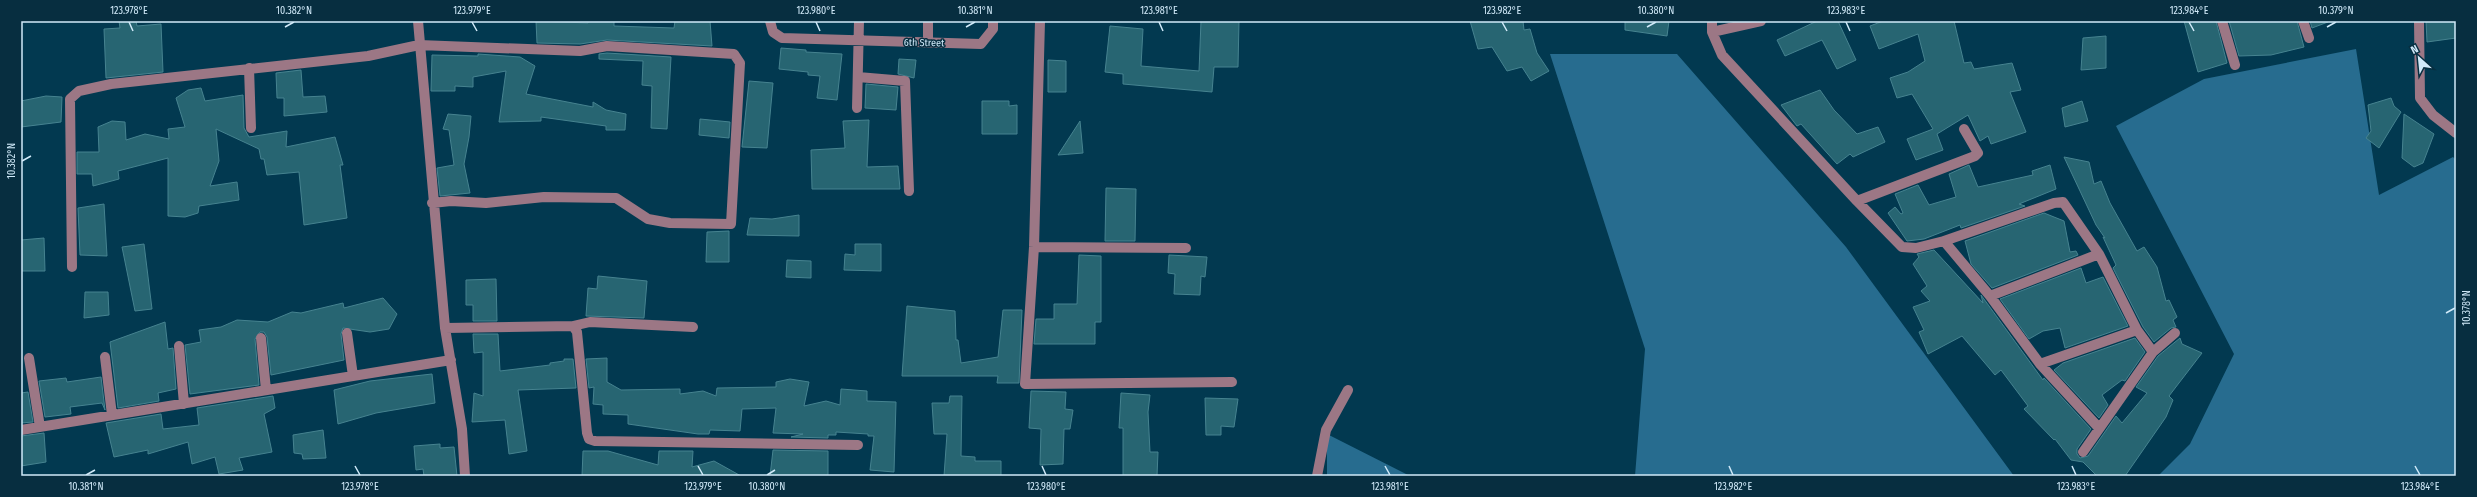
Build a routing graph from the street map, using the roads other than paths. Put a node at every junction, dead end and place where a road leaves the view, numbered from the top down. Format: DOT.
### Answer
graph roads {
  1 [pos="418,21"];
  2 [pos="770,21"];
  3 [pos="859,21"];
  4 [pos="928,21"];
  5 [pos="993,21"];
  6 [pos="1040,21"];
  7 [pos="1712,21"];
  8 [pos="1761,21"];
  9 [pos="2222,21"];
  10 [pos="2303,21"];
  11 [pos="2419,21"];
  12 [pos="1712,32"];
  13 [pos="2309,38"];
  14 [pos="859,41"];
  15 [pos="928,43"];
  16 [pos="419,45"];
  17 [pos="2235,65"];
  18 [pos="249,68"];
  19 [pos="858,78"];
  20 [pos="857,108"];
  21 [pos="251,128"];
  22 [pos="1964,129"];
  23 [pos="2456,133"];
  24 [pos="909,191"];
  25 [pos="1857,202"];
  26 [pos="432,203"];
  27 [pos="1944,241"];
  28 [pos="1034,247"];
  29 [pos="1186,248"];
  30 [pos="2099,254"];
  31 [pos="72,267"];
  32 [pos="1990,296"];
  33 [pos="573,326"];
  34 [pos="693,327"];
  35 [pos="445,328"];
  36 [pos="2137,330"];
  37 [pos="2175,333"];
  38 [pos="347,334"];
  39 [pos="261,338"];
  40 [pos="179,346"];
  41 [pos="2153,352"];
  42 [pos="105,357"];
  43 [pos="29,358"];
  44 [pos="451,360"];
  45 [pos="2040,364"];
  46 [pos="353,376"];
  47 [pos="1232,382"];
  48 [pos="266,390"];
  49 [pos="1348,390"];
  50 [pos="184,404"];
  51 [pos="112,415"];
  52 [pos="40,427"];
  53 [pos="2099,428"];
  54 [pos="21,430"];
  55 [pos="858,445"];
  56 [pos="2083,452"];
  57 [pos="466,476"];
  58 [pos="1317,476"];
  1 -- 16 [label="street"];
  2 -- 14 [label="street, 6th Street"];
  3 -- 14 [label="street"];
  4 -- 15 [label="street"];
  5 -- 15 [label="street, 6th Street"];
  6 -- 28 [label="street"];
  7 -- 12 [label="street"];
  8 -- 12 [label="street"];
  9 -- 17 [label="street"];
  10 -- 13 [label="street"];
  11 -- 23 [label="street"];
  12 -- 25 [label="street"];
  14 -- 15 [label="street, 6th Street"];
  14 -- 19 [label="street"];
  16 -- 18 [label="street"];
  16 -- 26 [label="street"];
  16 -- 26 [label="street"];
  18 -- 21 [label="street"];
  18 -- 31 [label="street"];
  19 -- 20 [label="street"];
  19 -- 24 [label="street"];
  22 -- 25 [label="street"];
  25 -- 27 [label="street"];
  26 -- 35 [label="street"];
  27 -- 30 [label="street"];
  27 -- 32 [label="street"];
  28 -- 29 [label="street"];
  28 -- 47 [label="street"];
  30 -- 32 [label="street"];
  30 -- 36 [label="street"];
  32 -- 45 [label="street"];
  33 -- 34 [label="street"];
  33 -- 35 [label="street"];
  33 -- 55 [label="street"];
  35 -- 44 [label="street"];
  36 -- 41 [label="street"];
  36 -- 45 [label="street"];
  37 -- 41 [label="street"];
  38 -- 46 [label="street"];
  39 -- 48 [label="street"];
  40 -- 50 [label="street"];
  41 -- 53 [label="street"];
  42 -- 51 [label="street"];
  43 -- 52 [label="street"];
  44 -- 46 [label="street"];
  44 -- 57 [label="street"];
  45 -- 53 [label="street"];
  46 -- 48 [label="street"];
  48 -- 50 [label="street"];
  49 -- 58 [label="street"];
  50 -- 51 [label="street"];
  51 -- 52 [label="street"];
  52 -- 54 [label="street"];
  53 -- 56 [label="street"];
}
